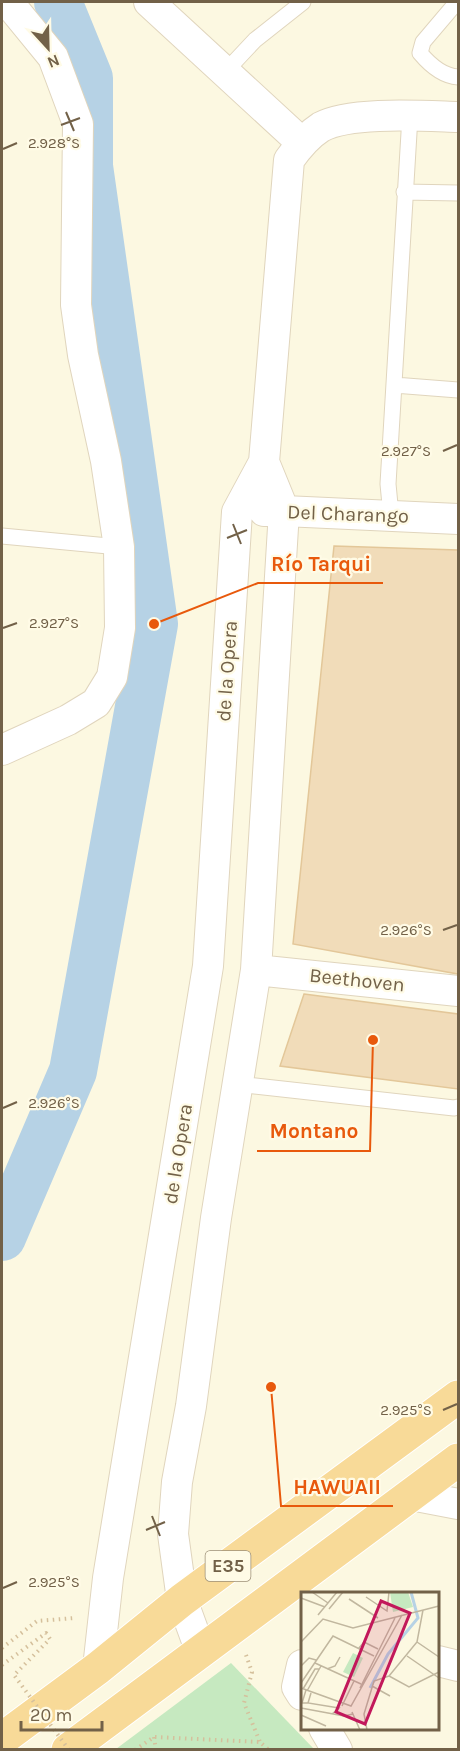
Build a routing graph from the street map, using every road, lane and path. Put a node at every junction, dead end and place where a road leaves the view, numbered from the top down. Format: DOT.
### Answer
graph roads {
  1 [pos="8,2"];
  2 [pos="149,2"];
  3 [pos="303,2"];
  4 [pos="457,2"];
  5 [pos="225,72"];
  6 [pos="459,77"];
  7 [pos="410,116"];
  8 [pos="459,117"];
  9 [pos="301,142"];
  10 [pos="404,192"];
  11 [pos="459,193"];
  12 [pos="394,385"];
  13 [pos="459,390"];
  14 [pos="264,462"];
  15 [pos="284,511"];
  16 [pos="237,512"];
  17 [pos="391,515"];
  18 [pos="459,519"];
  19 [pos="2,536"];
  20 [pos="119,547"];
  21 [pos="2,750"];
  22 [pos="256,970"];
  23 [pos="459,991"];
  24 [pos="237,1084"];
  25 [pos="459,1107"];
  26 [pos="459,1397"];
  27 [pos="459,1460"];
  28 [pos="411,1495"];
  29 [pos="459,1504"];
  30 [pos="182,1600"];
  31 [pos="82,1617"];
  32 [pos="231,1627"];
  33 [pos="2,1648"];
  34 [pos="201,1652"];
  35 [pos="439,1661"];
  36 [pos="2,1665"];
  37 [pos="459,1666"];
  38 [pos="98,1668"];
  39 [pos="301,1672"];
  40 [pos="301,1692"];
  41 [pos="325,1730"];
  42 [pos="154,1737"];
  43 [pos="2,1740"];
  44 [pos="260,1742"];
  45 [pos="69,1749"];
  46 [pos="135,1749"];
  47 [pos="156,1749"];
  48 [pos="269,1749"];
  49 [pos="337,1749"];
  1 -- 20 [label="street"];
  2 -- 5 [label="street"];
  3 -- 5 [label="lane"];
  4 -- 6 [label="lane"];
  5 -- 9 [label="street"];
  7 -- 8 [label="street"];
  7 -- 9 [label="street"];
  7 -- 10 [label="lane"];
  9 -- 14 [label="street"];
  10 -- 11 [label="lane"];
  10 -- 12 [label="lane"];
  12 -- 13 [label="lane"];
  12 -- 17 [label="lane"];
  14 -- 15 [label="street"];
  14 -- 16 [label="street, de la Opera"];
  15 -- 16 [label="street, Del Charango"];
  15 -- 17 [label="street, Del Charango"];
  15 -- 22 [label="street"];
  16 -- 38 [label="street, de la Opera"];
  17 -- 18 [label="street, Del Charango"];
  19 -- 20 [label="lane"];
  20 -- 21 [label="street"];
  22 -- 23 [label="street, Beethoven"];
  22 -- 24 [label="street"];
  24 -- 25 [label="lane"];
  24 -- 30 [label="street"];
  26 -- 30 [label="highway, E35"];
  27 -- 28 [label="highway, E35"];
  28 -- 29 [label="street"];
  28 -- 32 [label="highway, E35"];
  30 -- 34 [label="street"];
  30 -- 38 [label="highway, E35"];
  31 -- 33 [label="path"];
  32 -- 34 [label="highway, E35"];
  32 -- 44 [label="path"];
  34 -- 45 [label="highway, E35"];
  35 -- 37 [label="street"];
  36 -- 45 [label="path, bridge"];
  38 -- 43 [label="highway, E35"];
  39 -- 40 [label="street"];
  41 -- 49 [label="street"];
  42 -- 44 [label="path"];
  42 -- 46 [label="path"];
  42 -- 47 [label="path"];
  44 -- 48 [label="path"];
}
